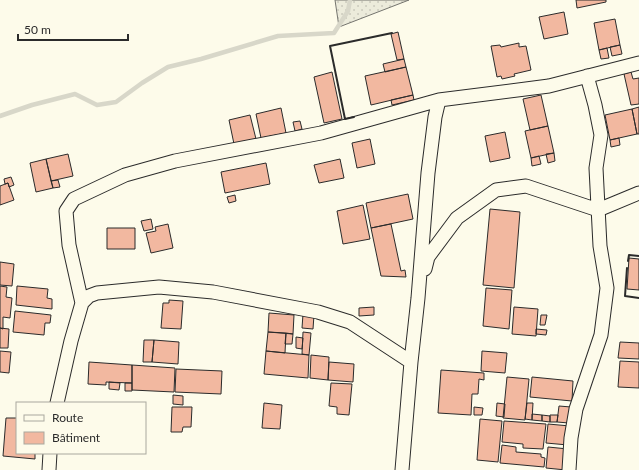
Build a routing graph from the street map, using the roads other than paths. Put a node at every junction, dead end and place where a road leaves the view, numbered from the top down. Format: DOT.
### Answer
graph roads {
  1 [pos="639,63"];
  2 [pos="587,76"];
  3 [pos="439,100"];
  4 [pos="639,193"];
  5 [pos="598,210"];
  6 [pos="418,298"];
  7 [pos="82,303"];
  8 [pos="411,362"];
  9 [pos="57,402"];
  10 [pos="50,454"];
  11 [pos="49,470"];
  12 [pos="402,470"];
  13 [pos="569,470"];
  1 -- 2 [label="street"];
  2 -- 3 [label="street"];
  2 -- 5 [label="street"];
  3 -- 6 [label="street"];
  3 -- 7 [label="street"];
  4 -- 5 [label="street"];
  5 -- 6 [label="street"];
  5 -- 13 [label="street"];
  6 -- 8 [label="street"];
  7 -- 8 [label="street"];
  7 -- 9 [label="street"];
  8 -- 12 [label="street"];
  10 -- 11 [label="street"];
}
